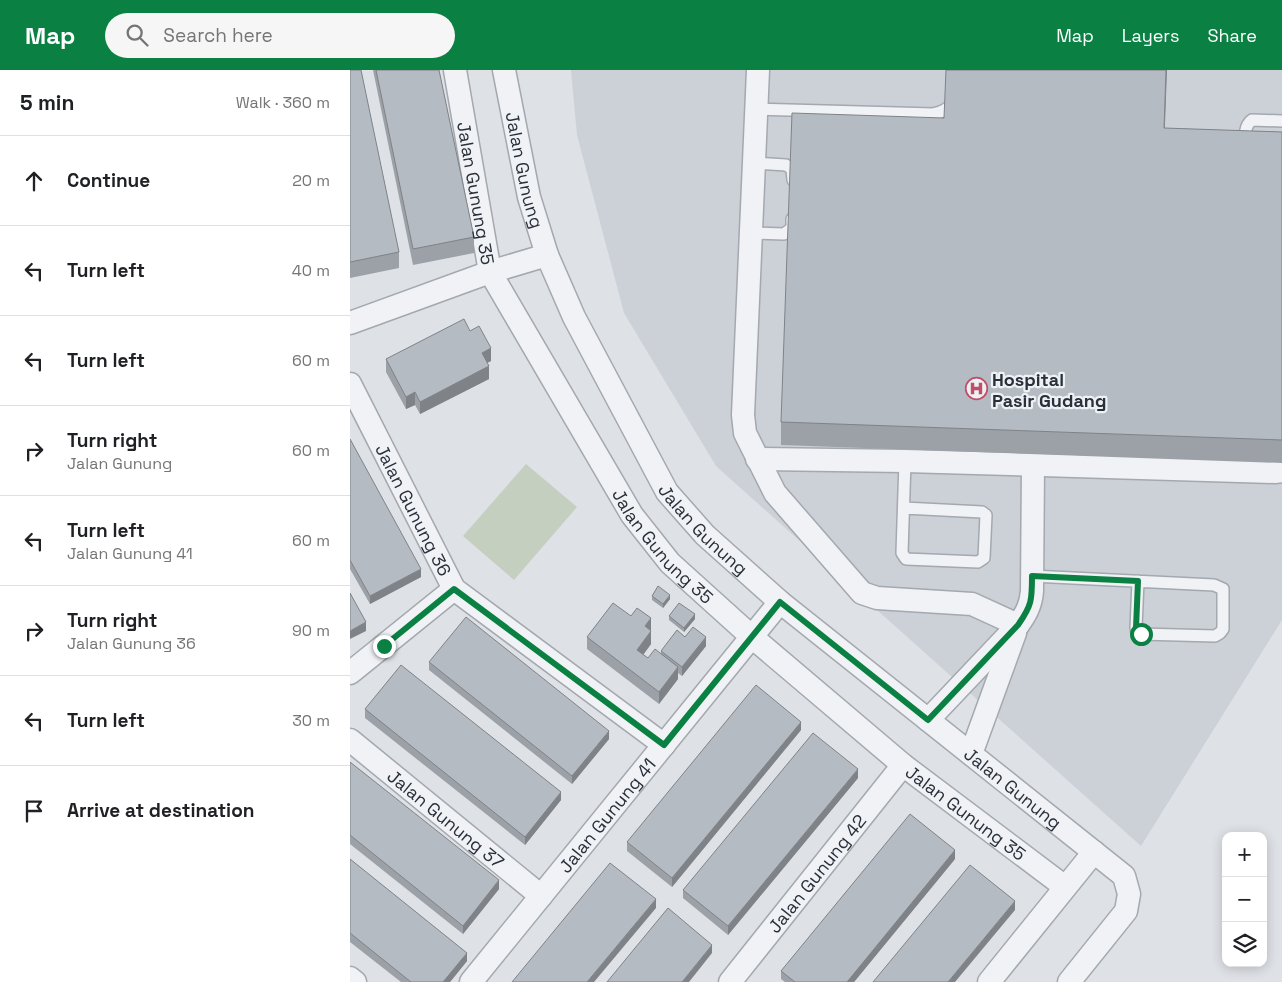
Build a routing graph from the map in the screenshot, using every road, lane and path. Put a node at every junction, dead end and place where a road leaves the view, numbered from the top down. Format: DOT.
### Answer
graph roads {
  1 [pos="455,70"];
  2 [pos="504,70"];
  3 [pos="758,70"];
  4 [pos="954,70"];
  5 [pos="756,109"];
  6 [pos="1282,121"];
  7 [pos="1258,146"];
  8 [pos="754,163"];
  9 [pos="792,191"];
  10 [pos="792,210"];
  11 [pos="751,233"];
  12 [pos="547,256"];
  13 [pos="490,272"];
  14 [pos="350,323"];
  15 [pos="350,384"];
  16 [pos="757,459"];
  17 [pos="905,461"];
  18 [pos="1033,465"];
  19 [pos="1282,471"];
  20 [pos="904,508"];
  21 [pos="1032,576"];
  22 [pos="1138,581"];
  23 [pos="454,589"];
  24 [pos="780,602"];
  25 [pos="1018,625"];
  26 [pos="752,637"];
  27 [pos="350,673"];
  28 [pos="928,720"];
  29 [pos="350,740"];
  30 [pos="664,745"];
  31 [pos="971,754"];
  32 [pos="903,765"];
  33 [pos="1094,852"];
  34 [pos="1065,887"];
  35 [pos="541,896"];
  36 [pos="350,978"];
  37 [pos="354,982"];
  38 [pos="471,982"];
  39 [pos="730,982"];
  40 [pos="989,982"];
  41 [pos="1069,982"];
  1 -- 13 [label="street, Jalan Gunung 35"];
  2 -- 12 [label="street, Jalan Gunung"];
  3 -- 5 [label="street"];
  4 -- 5 [label="lane"];
  5 -- 8 [label="street"];
  6 -- 7 [label="lane"];
  8 -- 9 [label="lane"];
  8 -- 11 [label="street"];
  10 -- 11 [label="lane"];
  11 -- 16 [label="street"];
  12 -- 13 [label="street"];
  12 -- 24 [label="street, Jalan Gunung"];
  13 -- 14 [label="street"];
  13 -- 26 [label="street, Jalan Gunung 35"];
  15 -- 23 [label="street, Jalan Gunung 36"];
  16 -- 17 [label="street"];
  16 -- 25 [label="street"];
  17 -- 18 [label="street"];
  17 -- 20 [label="lane"];
  18 -- 19 [label="street"];
  18 -- 21 [label="street"];
  20 -- 20 [label="lane"];
  21 -- 22 [label="lane"];
  21 -- 25 [label="street"];
  22 -- 22 [label="lane"];
  23 -- 27 [label="street"];
  23 -- 30 [label="street, Jalan Gunung 36"];
  24 -- 26 [label="street, Jalan Gunung 41"];
  24 -- 28 [label="street, Jalan Gunung"];
  25 -- 28 [label="street"];
  25 -- 31 [label="street"];
  26 -- 30 [label="street, Jalan Gunung 41"];
  26 -- 32 [label="street, Jalan Gunung 35"];
  28 -- 31 [label="street, Jalan Gunung"];
  29 -- 35 [label="street, Jalan Gunung 37"];
  30 -- 35 [label="street, Jalan Gunung 41"];
  31 -- 33 [label="street, Jalan Gunung"];
  32 -- 34 [label="street, Jalan Gunung 35"];
  32 -- 39 [label="street, Jalan Gunung 42"];
  33 -- 34 [label="street"];
  33 -- 41 [label="street, Jalan Gunung"];
  34 -- 40 [label="street"];
  35 -- 38 [label="street, Jalan Gunung 41"];
  36 -- 37 [label="street"];
}
